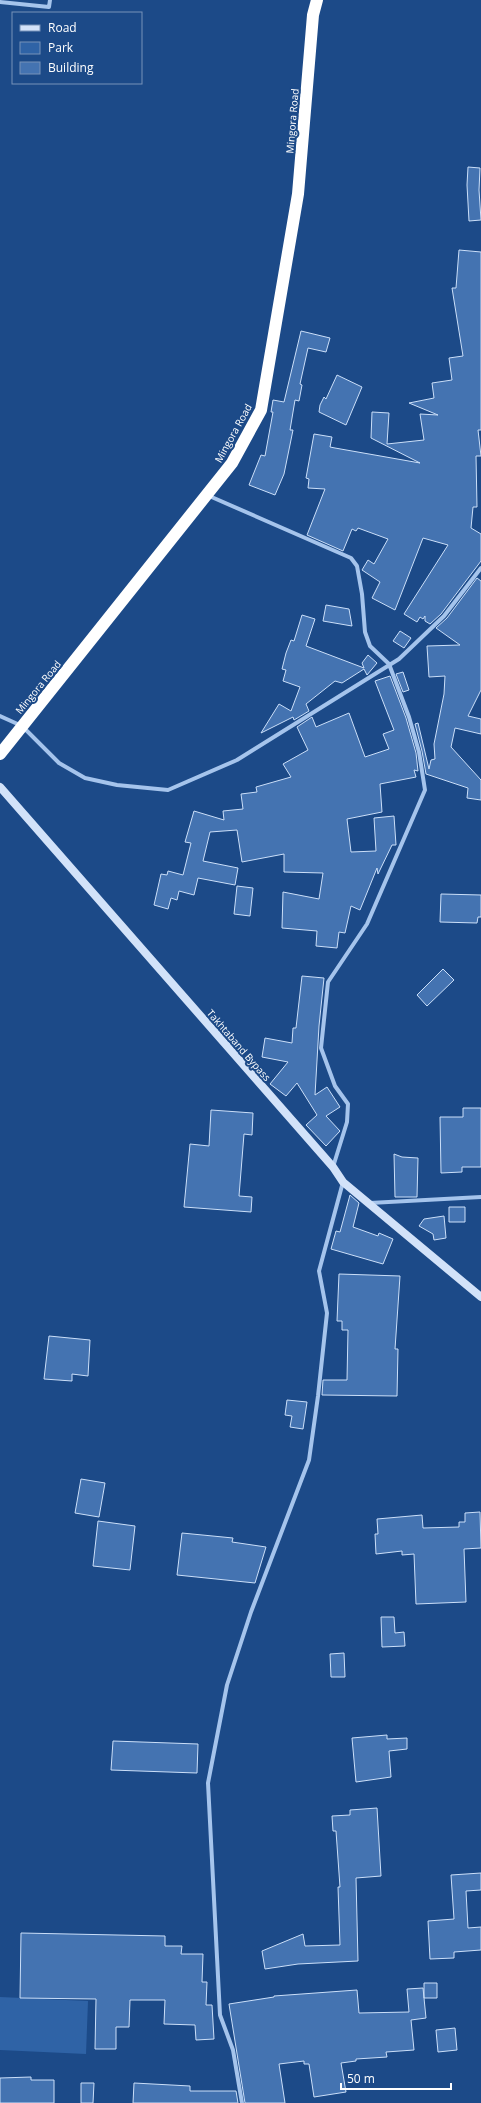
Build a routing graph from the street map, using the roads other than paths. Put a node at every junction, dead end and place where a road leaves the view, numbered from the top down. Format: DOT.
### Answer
graph roads {
  1 [pos="50,0"];
  2 [pos="317,0"];
  3 [pos="0,2"];
  4 [pos="207,495"];
  5 [pos="481,568"];
  6 [pos="389,664"];
  7 [pos="0,716"];
  8 [pos="22,726"];
  9 [pos="0,754"];
  10 [pos="0,787"];
  11 [pos="333,1167"];
  12 [pos="343,1182"];
  13 [pos="481,1197"];
  14 [pos="370,1203"];
  15 [pos="481,1297"];
  16 [pos="242,2103"];
  1 -- 3 [label="street"];
  2 -- 4 [label="highway, Mingora Road"];
  4 -- 6 [label="street"];
  4 -- 8 [label="highway, Mingora Road"];
  5 -- 6 [label="street"];
  6 -- 8 [label="street"];
  6 -- 11 [label="street"];
  7 -- 8 [label="street"];
  8 -- 9 [label="highway, Mingora Road"];
  10 -- 11 [label="main road, Takhtaband Bypass"];
  11 -- 12 [label="main road, Takhtaband Bypass"];
  12 -- 14 [label="main road, Takhtaband Bypass"];
  12 -- 16 [label="street"];
  13 -- 14 [label="street"];
  14 -- 15 [label="main road, Takhtaband Bypass"];
}
